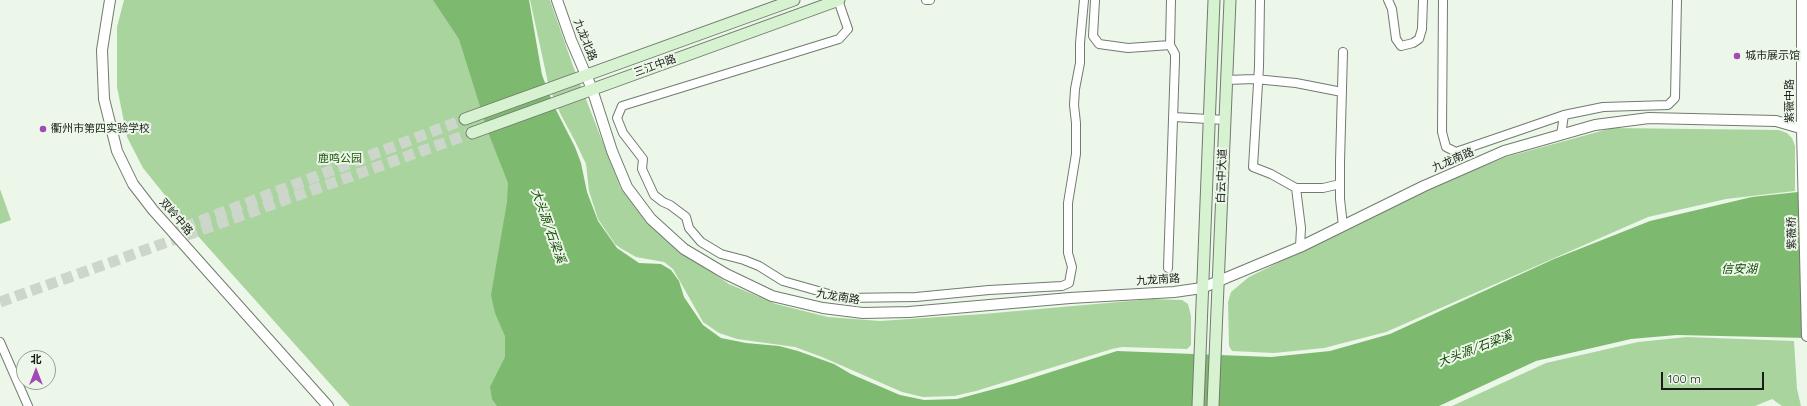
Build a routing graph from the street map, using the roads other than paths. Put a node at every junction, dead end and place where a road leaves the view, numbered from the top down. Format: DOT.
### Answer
graph roads {
  1 [pos="110,0"];
  2 [pos="557,0"];
  3 [pos="794,0"];
  4 [pos="839,0"];
  5 [pos="926,0"];
  6 [pos="930,0"];
  7 [pos="1084,0"];
  8 [pos="1095,0"];
  9 [pos="1171,0"];
  10 [pos="1214,0"];
  11 [pos="1230,0"];
  12 [pos="1260,0"];
  13 [pos="1388,0"];
  14 [pos="1423,0"];
  15 [pos="1443,0"];
  16 [pos="1677,0"];
  17 [pos="1802,0"];
  18 [pos="1170,45"];
  19 [pos="1343,52"];
  20 [pos="586,75"];
  21 [pos="1259,79"];
  22 [pos="1226,80"];
  23 [pos="592,89"];
  24 [pos="1342,92"];
  25 [pos="1564,115"];
  26 [pos="1174,117"];
  27 [pos="465,119"];
  28 [pos="1209,119"];
  29 [pos="1225,120"];
  30 [pos="1804,130"];
  31 [pos="472,133"];
  32 [pos="1561,134"];
  33 [pos="1340,184"];
  34 [pos="1296,188"];
  35 [pos="1343,226"];
  36 [pos="1300,247"];
  37 [pos="1168,268"];
  38 [pos="1218,282"];
  39 [pos="1202,288"];
  40 [pos="989,290"];
  41 [pos="990,304"];
  42 [pos="1807,336"];
  43 [pos="0,342"];
  44 [pos="28,406"];
  45 [pos="328,406"];
  46 [pos="1198,406"];
  47 [pos="1213,406"];
  1 -- 45 [label="street, 双岭中路"];
  2 -- 20 [label="street, 九龙北路"];
  3 -- 20 [label="main road, 三江中路"];
  4 -- 23 [label="main road, 三江中路"];
  4 -- 40 [label="street"];
  5 -- 6 [label="street"];
  7 -- 40 [label="street"];
  8 -- 18 [label="street"];
  9 -- 18 [label="street"];
  10 -- 28 [label="main road, 白云中大道"];
  11 -- 22 [label="main road, 白云中大道"];
  12 -- 21 [label="street"];
  13 -- 14 [label="street"];
  15 -- 25 [label="street"];
  16 -- 25 [label="street"];
  17 -- 30 [label="street, 紫薇中路"];
  18 -- 26 [label="street"];
  19 -- 24 [label="street"];
  20 -- 23 [label="street, 九龙北路"];
  20 -- 27 [label="main road, 三江中路"];
  21 -- 22 [label="street"];
  21 -- 24 [label="street"];
  21 -- 34 [label="street"];
  22 -- 29 [label="main road, 白云中大道"];
  23 -- 31 [label="main road, 三江中路"];
  23 -- 41 [label="street, 九龙南路"];
  24 -- 33 [label="street"];
  25 -- 32 [label="street"];
  26 -- 28 [label="street"];
  26 -- 37 [label="street"];
  28 -- 29 [label="street"];
  28 -- 39 [label="main road, 白云中大道"];
  29 -- 38 [label="main road, 白云中大道"];
  30 -- 32 [label="street, 九龙南路"];
  30 -- 42 [label="street, 紫薇桥"];
  32 -- 35 [label="street, 九龙南路"];
  33 -- 34 [label="street"];
  33 -- 35 [label="street"];
  34 -- 36 [label="street"];
  35 -- 36 [label="street, 九龙南路"];
  36 -- 38 [label="street, 九龙南路"];
  38 -- 39 [label="street, 九龙南路"];
  38 -- 47 [label="main road, 白云中大道"];
  39 -- 41 [label="street, 九龙南路"];
  39 -- 46 [label="main road, 白云中大道"];
  40 -- 41 [label="street"];
  43 -- 44 [label="street"];
}
